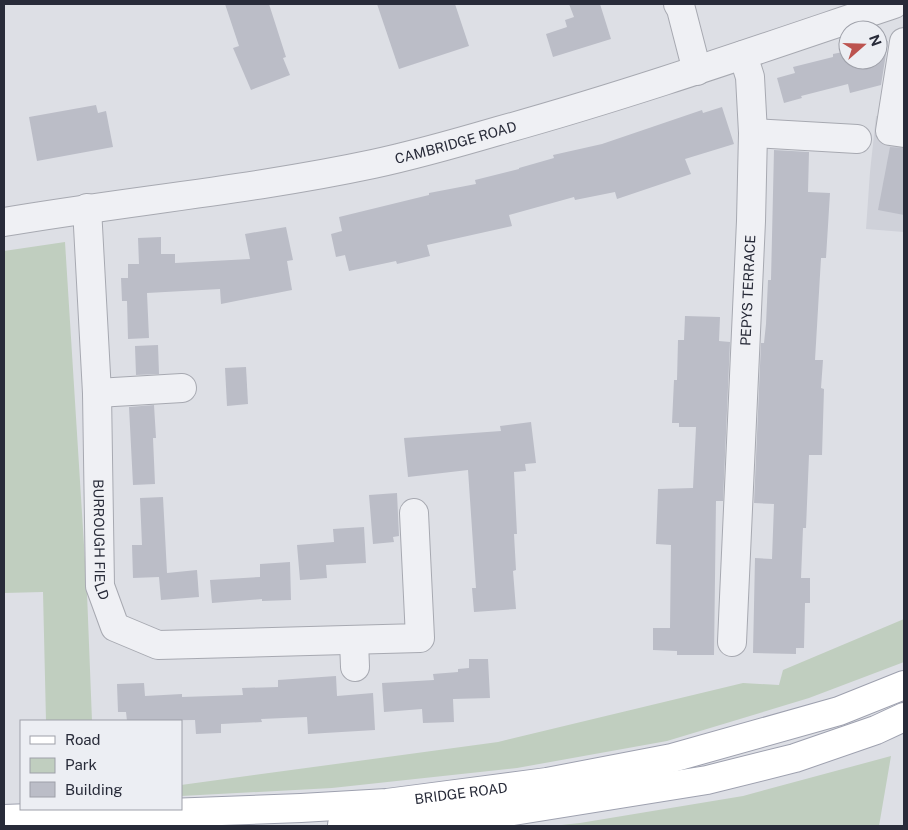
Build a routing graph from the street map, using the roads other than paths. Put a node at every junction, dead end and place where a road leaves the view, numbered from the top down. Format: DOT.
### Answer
graph roads {
  1 [pos="894,4"];
  2 [pos="681,5"];
  3 [pos="830,14"];
  4 [pos="904,42"];
  5 [pos="743,55"];
  6 [pos="697,71"];
  7 [pos="753,133"];
  8 [pos="904,133"];
  9 [pos="857,139"];
  10 [pos="87,208"];
  11 [pos="4,222"];
  12 [pos="182,388"];
  13 [pos="97,393"];
  14 [pos="414,513"];
  15 [pos="354,640"];
  16 [pos="732,642"];
  17 [pos="355,667"];
  18 [pos="904,685"];
  19 [pos="904,717"];
  20 [pos="4,819"];
  21 [pos="316,826"];
  1 -- 3 [label="street, CAMBRIDGE ROAD"];
  2 -- 6 [label="street"];
  3 -- 5 [label="street, CAMBRIDGE ROAD"];
  4 -- 8 [label="street"];
  5 -- 6 [label="street, CAMBRIDGE ROAD"];
  5 -- 7 [label="street, PEPYS TERRACE"];
  6 -- 10 [label="street, CAMBRIDGE ROAD"];
  7 -- 9 [label="street"];
  7 -- 16 [label="street, PEPYS TERRACE"];
  10 -- 11 [label="street, CAMBRIDGE ROAD"];
  10 -- 13 [label="street, BURROUGH FIELD"];
  12 -- 13 [label="street"];
  13 -- 15 [label="street, BURROUGH FIELD"];
  14 -- 15 [label="street, BURROUGH FIELD"];
  15 -- 17 [label="street"];
  18 -- 20 [label="main road, BRIDGE ROAD"];
  19 -- 21 [label="main road, BRIDGE ROAD"];
}
